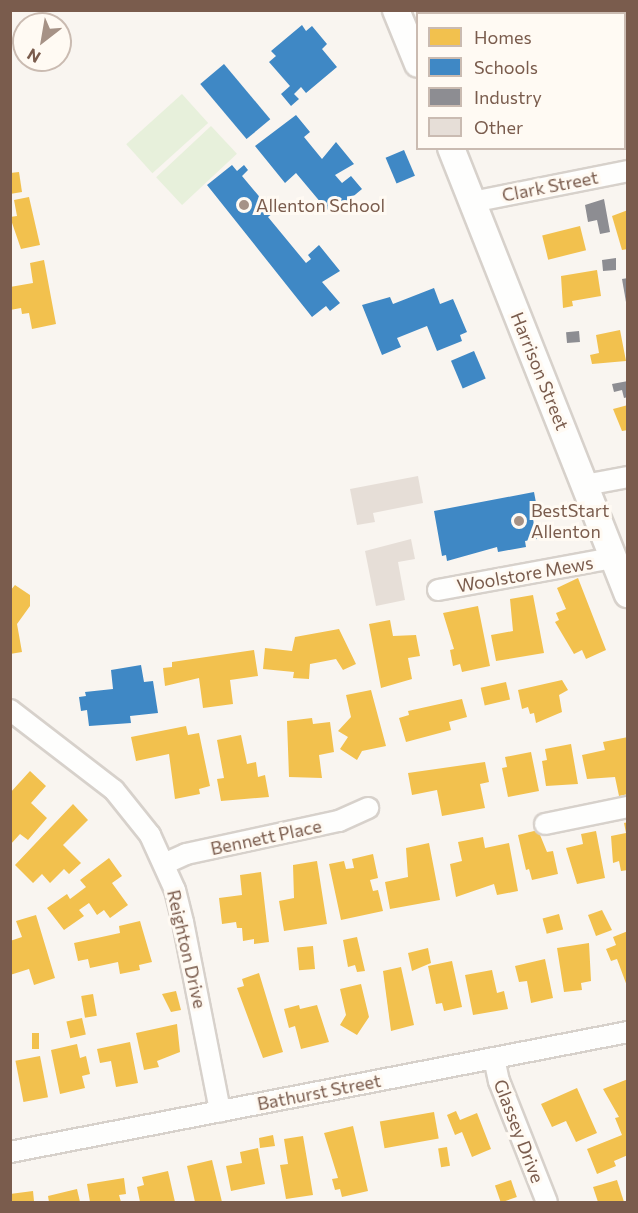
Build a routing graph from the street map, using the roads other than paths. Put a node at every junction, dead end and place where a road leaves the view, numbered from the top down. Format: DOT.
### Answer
graph roads {
  1 [pos="396,10"];
  2 [pos="416,61"];
  3 [pos="452,150"];
  4 [pos="627,171"];
  5 [pos="472,202"];
  6 [pos="627,477"];
  7 [pos="585,485"];
  8 [pos="613,558"];
  9 [pos="438,590"];
  10 [pos="627,594"];
  11 [pos="10,710"];
  12 [pos="627,807"];
  13 [pos="368,808"];
  14 [pos="545,824"];
  15 [pos="164,864"];
  16 [pos="627,1032"];
  17 [pos="495,1058"];
  18 [pos="220,1111"];
  19 [pos="10,1152"];
  20 [pos="547,1203"];
  1 -- 2 [label="street"];
  3 -- 5 [label="street, Harrison Street"];
  4 -- 5 [label="street, Clark Street"];
  5 -- 7 [label="street, Harrison Street"];
  6 -- 7 [label="street"];
  7 -- 8 [label="street, Harrison Street"];
  8 -- 9 [label="street, Woolstore Mews"];
  8 -- 10 [label="street, Harrison Street"];
  11 -- 15 [label="street, Reighton Drive"];
  12 -- 14 [label="street"];
  13 -- 15 [label="street, Bennett Place"];
  15 -- 18 [label="street, Reighton Drive"];
  16 -- 17 [label="street, Bathurst Street"];
  17 -- 18 [label="street, Bathurst Street"];
  17 -- 20 [label="street, Glassey Drive"];
  18 -- 19 [label="street, Bathurst Street"];
}
